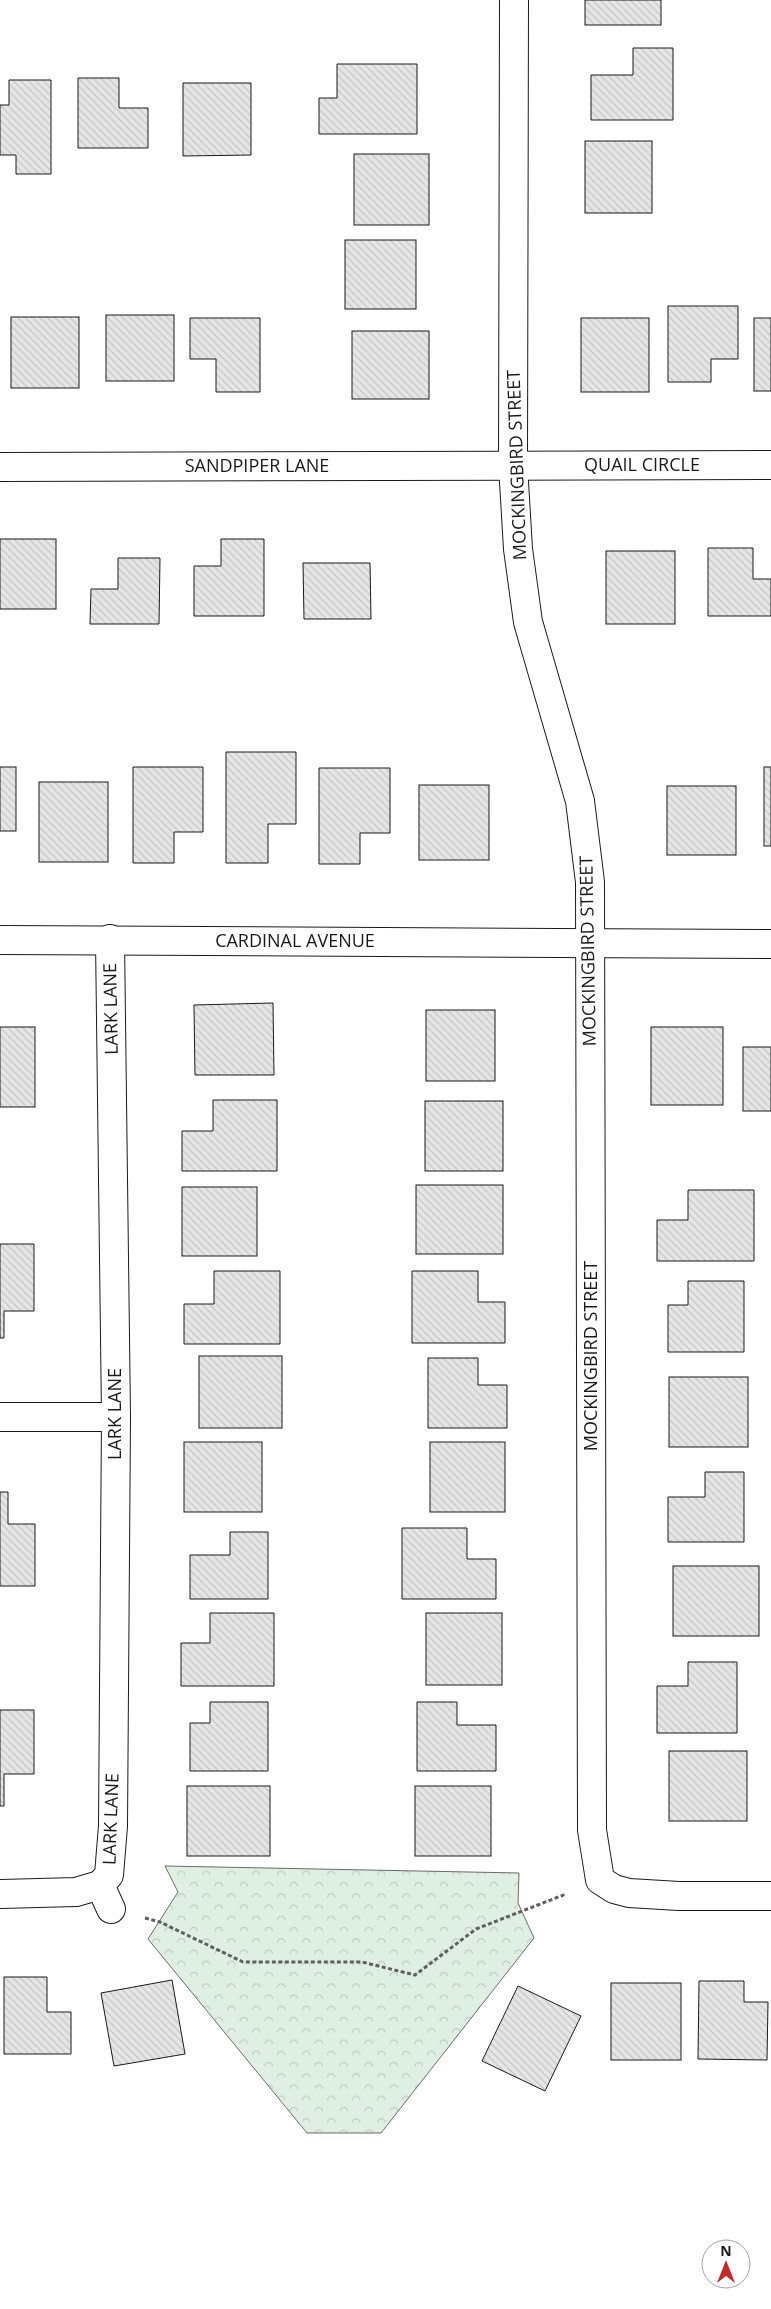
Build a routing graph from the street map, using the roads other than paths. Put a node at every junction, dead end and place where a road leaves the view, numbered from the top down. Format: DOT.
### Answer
graph roads {
  1 [pos="514,0"];
  2 [pos="513,465"];
  3 [pos="771,465"];
  4 [pos="0,467"];
  5 [pos="110,939"];
  6 [pos="0,940"];
  7 [pos="590,943"];
  8 [pos="771,944"];
  9 [pos="0,1417"];
  10 [pos="116,1417"];
  11 [pos="0,1894"];
  12 [pos="771,1896"];
  1 -- 2 [label="street, MOCKINGBIRD STREET"];
  2 -- 3 [label="street, QUAIL CIRCLE"];
  2 -- 4 [label="street, SANDPIPER LANE"];
  2 -- 7 [label="street, MOCKINGBIRD STREET"];
  5 -- 6 [label="street, CARDINAL AVENUE"];
  5 -- 7 [label="street, CARDINAL AVENUE"];
  5 -- 10 [label="street, LARK LANE"];
  7 -- 8 [label="street, CARDINAL AVENUE"];
  7 -- 12 [label="street, MOCKINGBIRD STREET"];
  9 -- 10 [label="street"];
  10 -- 11 [label="street, LARK LANE"];
}
